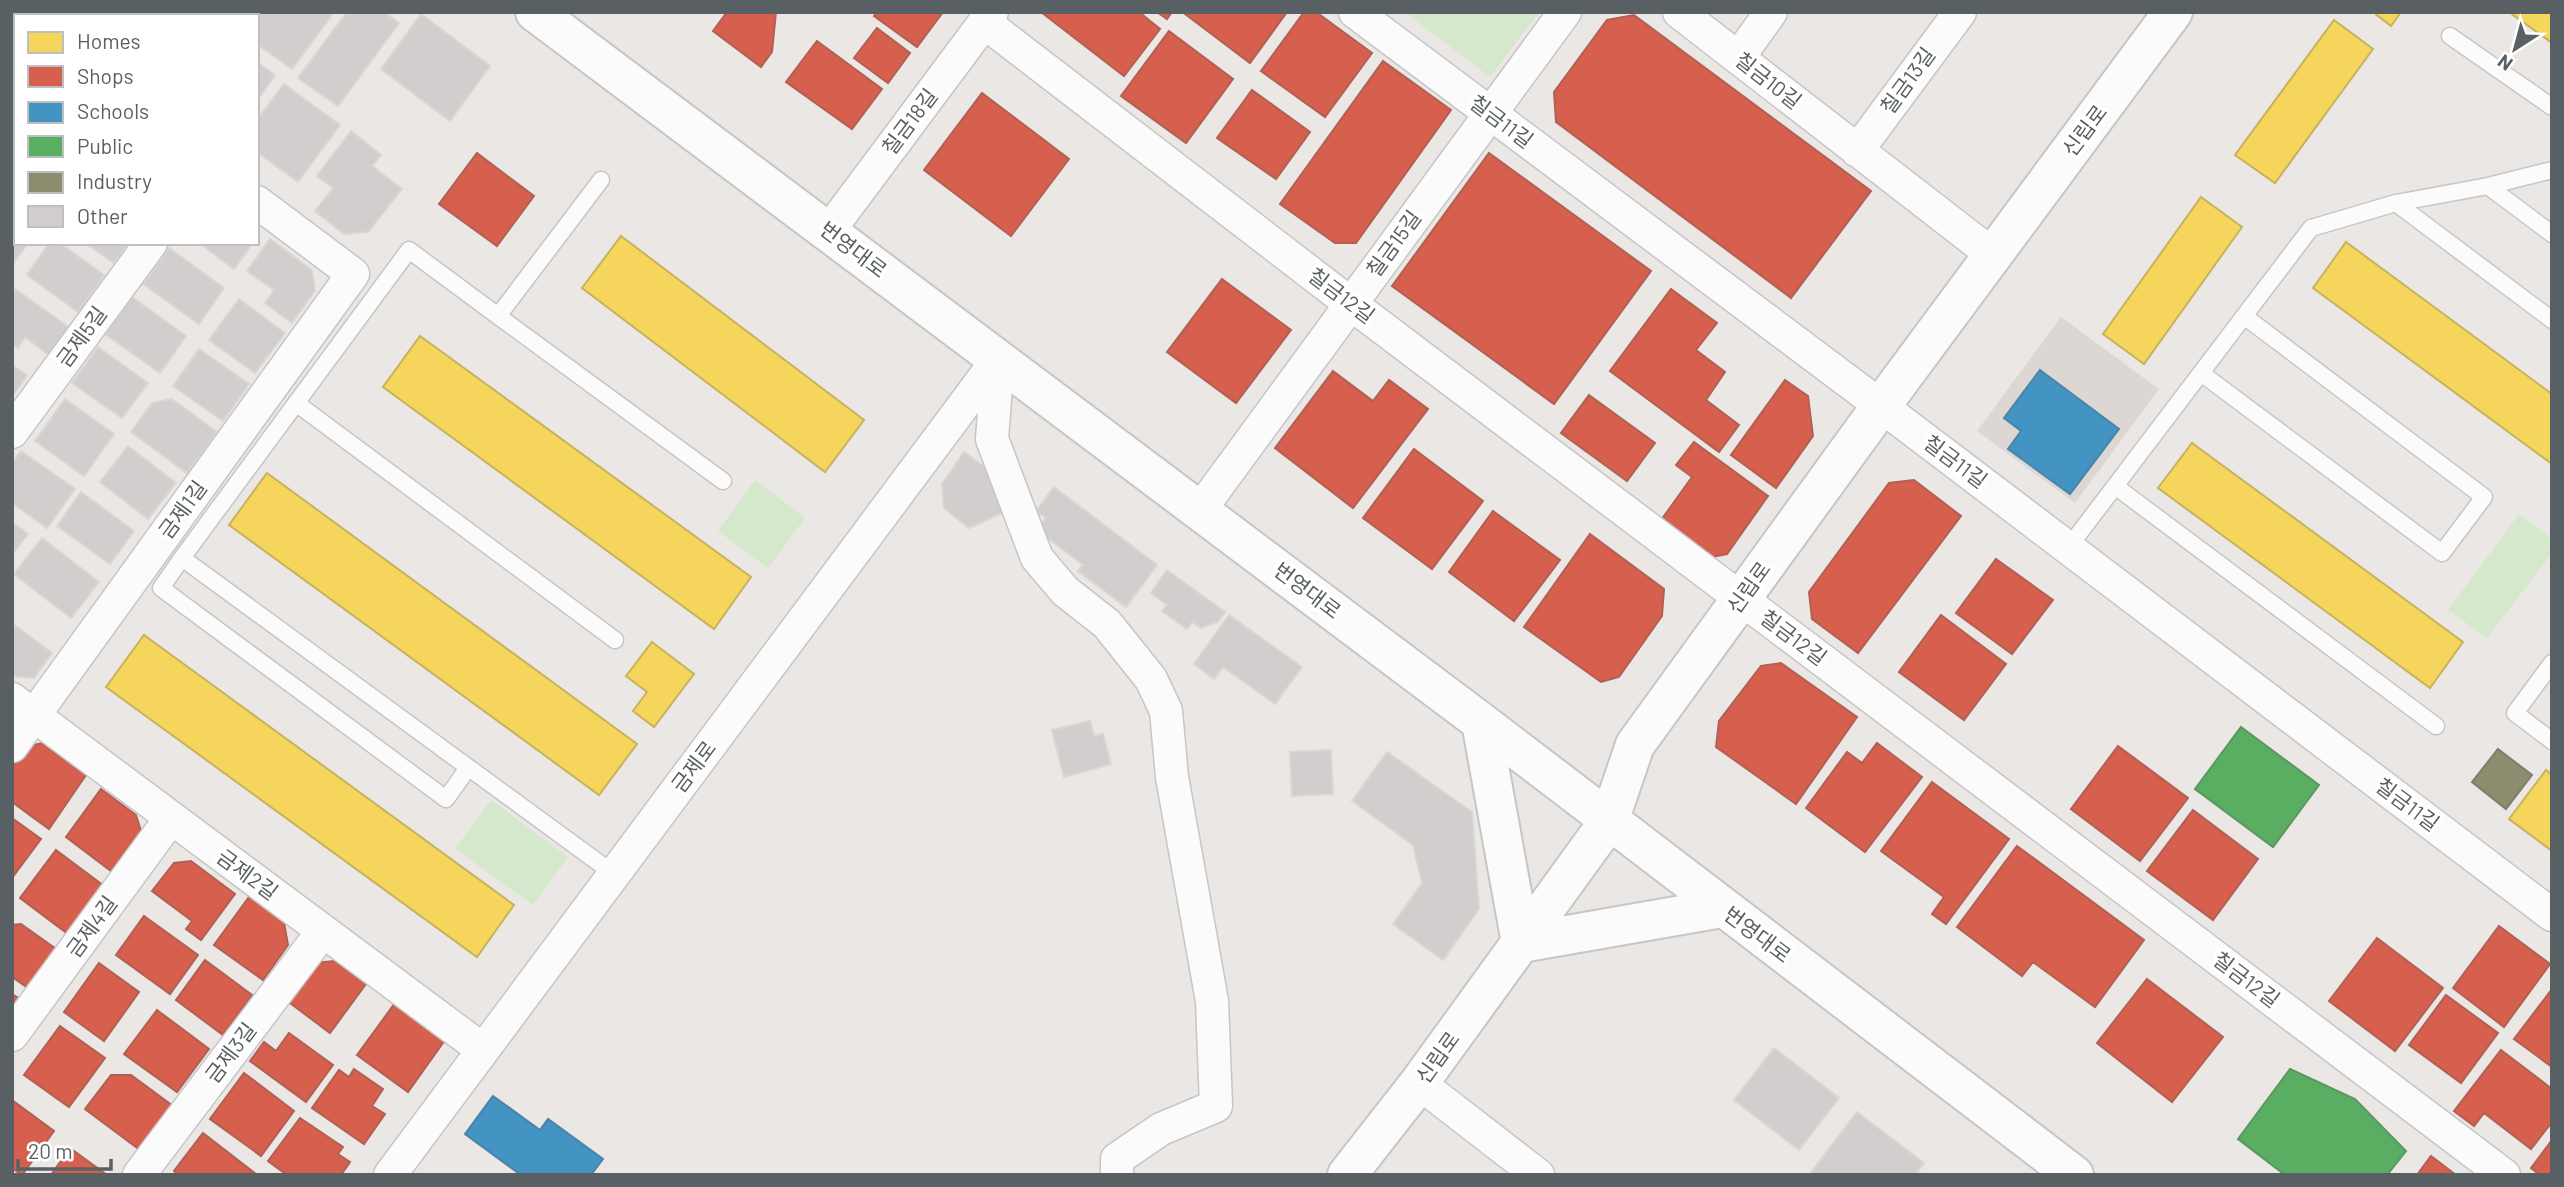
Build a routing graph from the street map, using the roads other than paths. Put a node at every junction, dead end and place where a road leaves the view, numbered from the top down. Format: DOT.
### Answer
graph roads {
  1 [pos="535,12"];
  2 [pos="1355,12"];
  3 [pos="1565,12"];
  4 [pos="1679,12"];
  5 [pos="1771,12"];
  6 [pos="1960,12"];
  7 [pos="2173,12"];
  8 [pos="988,17"];
  9 [pos="2450,36"];
  10 [pos="1738,58"];
  11 [pos="2552,107"];
  12 [pos="1490,113"];
  13 [pos="1857,150"];
  14 [pos="2552,170"];
  15 [pos="601,180"];
  16 [pos="2488,186"];
  17 [pos="2396,202"];
  18 [pos="259,204"];
  19 [pos="828,232"];
  20 [pos="2552,234"];
  21 [pos="150,245"];
  22 [pos="1993,255"];
  23 [pos="365,283"];
  24 [pos="1351,304"];
  25 [pos="498,316"];
  26 [pos="2244,316"];
  27 [pos="2552,320"];
  28 [pos="998,359"];
  29 [pos="2201,373"];
  30 [pos="296,403"];
  31 [pos="1881,407"];
  32 [pos="12,432"];
  33 [pos="723,481"];
  34 [pos="2115,486"];
  35 [pos="1200,510"];
  36 [pos="2068,548"];
  37 [pos="183,558"];
  38 [pos="1741,599"];
  39 [pos="615,640"];
  40 [pos="2552,663"];
  41 [pos="24,707"];
  42 [pos="1481,722"];
  43 [pos="2436,726"];
  44 [pos="2552,741"];
  45 [pos="12,746"];
  46 [pos="468,768"];
  47 [pos="171,818"];
  48 [pos="1609,821"];
  49 [pos="614,874"];
  50 [pos="1722,908"];
  51 [pos="2552,915"];
  52 [pos="323,931"];
  53 [pos="1521,943"];
  54 [pos="12,1035"];
  55 [pos="483,1050"];
  56 [pos="1419,1083"];
  57 [pos="139,1175"];
  58 [pos="390,1175"];
  59 [pos="1117,1175"];
  60 [pos="1347,1175"];
  61 [pos="1538,1175"];
  62 [pos="2074,1175"];
  63 [pos="2504,1175"];
  1 -- 19 [label="street, 번영대로"];
  2 -- 12 [label="street, 칠금11길"];
  3 -- 12 [label="street, 칠금15길"];
  4 -- 10 [label="street, 칠금10길"];
  5 -- 10 [label="street"];
  6 -- 13 [label="street, 칠금13길"];
  7 -- 22 [label="street, 신립로"];
  8 -- 19 [label="street, 칠금18길"];
  8 -- 24 [label="street, 칠금12길"];
  9 -- 11 [label="lane"];
  10 -- 13 [label="street, 칠금10길"];
  12 -- 24 [label="street, 칠금15길"];
  12 -- 31 [label="street, 칠금11길"];
  13 -- 22 [label="street, 칠금10길"];
  14 -- 16 [label="lane"];
  15 -- 25 [label="lane"];
  16 -- 17 [label="lane"];
  16 -- 20 [label="lane"];
  17 -- 26 [label="lane"];
  17 -- 27 [label="lane"];
  18 -- 23 [label="street"];
  19 -- 28 [label="street, 번영대로"];
  21 -- 32 [label="street, 금제5길"];
  22 -- 31 [label="street, 신립로"];
  23 -- 25 [label="lane"];
  23 -- 30 [label="lane"];
  23 -- 41 [label="street, 금제1길"];
  24 -- 35 [label="street, 칠금15길"];
  24 -- 38 [label="street, 칠금12길"];
  25 -- 33 [label="lane"];
  26 -- 29 [label="lane"];
  26 -- 29 [label="lane"];
  28 -- 35 [label="street, 번영대로"];
  28 -- 49 [label="street, 금제로"];
  28 -- 59 [label="street"];
  29 -- 34 [label="lane"];
  30 -- 37 [label="lane"];
  30 -- 39 [label="lane"];
  31 -- 36 [label="street, 칠금11길"];
  31 -- 38 [label="street, 신립로"];
  34 -- 36 [label="lane"];
  34 -- 43 [label="lane"];
  35 -- 42 [label="street, 번영대로"];
  36 -- 51 [label="street, 칠금11길"];
  37 -- 46 [label="lane"];
  37 -- 46 [label="lane"];
  38 -- 48 [label="street, 신립로"];
  38 -- 63 [label="street, 칠금12길"];
  40 -- 44 [label="lane"];
  41 -- 45 [label="street, 금제1길"];
  41 -- 47 [label="street, 금제2길"];
  42 -- 48 [label="street, 번영대로"];
  42 -- 53 [label="street"];
  46 -- 49 [label="lane"];
  47 -- 52 [label="street, 금제2길"];
  47 -- 54 [label="street, 금제4길"];
  48 -- 50 [label="street, 번영대로"];
  48 -- 53 [label="street, 신립로"];
  49 -- 55 [label="street, 금제로"];
  50 -- 53 [label="street"];
  50 -- 62 [label="street, 번영대로"];
  52 -- 55 [label="street, 금제2길"];
  52 -- 57 [label="street, 금제3길"];
  53 -- 56 [label="street, 신립로"];
  55 -- 58 [label="street, 금제로"];
  56 -- 60 [label="street, 신립로"];
  56 -- 61 [label="street"];
}
